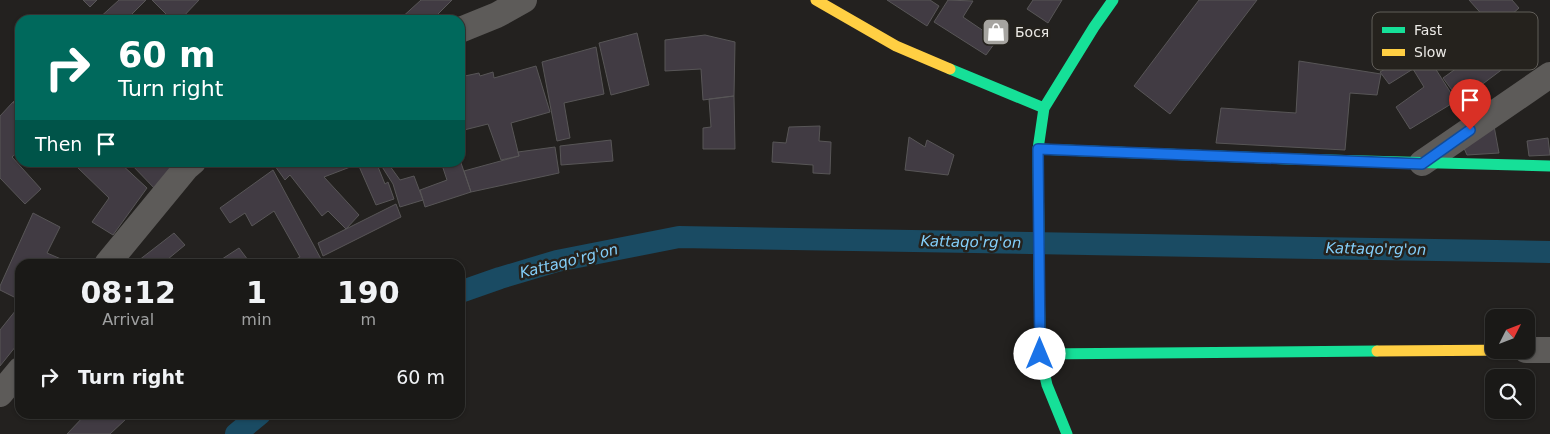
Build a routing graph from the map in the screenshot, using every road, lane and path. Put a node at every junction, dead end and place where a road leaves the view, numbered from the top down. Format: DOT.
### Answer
graph roads {
  1 [pos="524,0"];
  2 [pos="816,0"];
  3 [pos="1113,0"];
  4 [pos="465,28"];
  5 [pos="1550,75"];
  6 [pos="1044,108"];
  7 [pos="1038,149"];
  8 [pos="1422,164"];
  9 [pos="1550,166"];
  10 [pos="187,167"];
  11 [pos="111,259"];
  12 [pos="1485,350"];
  13 [pos="1535,350"];
  14 [pos="1550,350"];
  15 [pos="1040,354"];
  16 [pos="15,376"];
  17 [pos="0,394"];
  18 [pos="1067,434"];
  1 -- 4 [label="street"];
  2 -- 6 [label="street"];
  3 -- 6 [label="street"];
  5 -- 8 [label="street"];
  6 -- 7 [label="street"];
  7 -- 8 [label="street"];
  7 -- 15 [label="street"];
  8 -- 9 [label="street"];
  10 -- 11 [label="street"];
  12 -- 15 [label="street"];
  13 -- 14 [label="street"];
  15 -- 18 [label="street"];
  16 -- 17 [label="street"];
}
